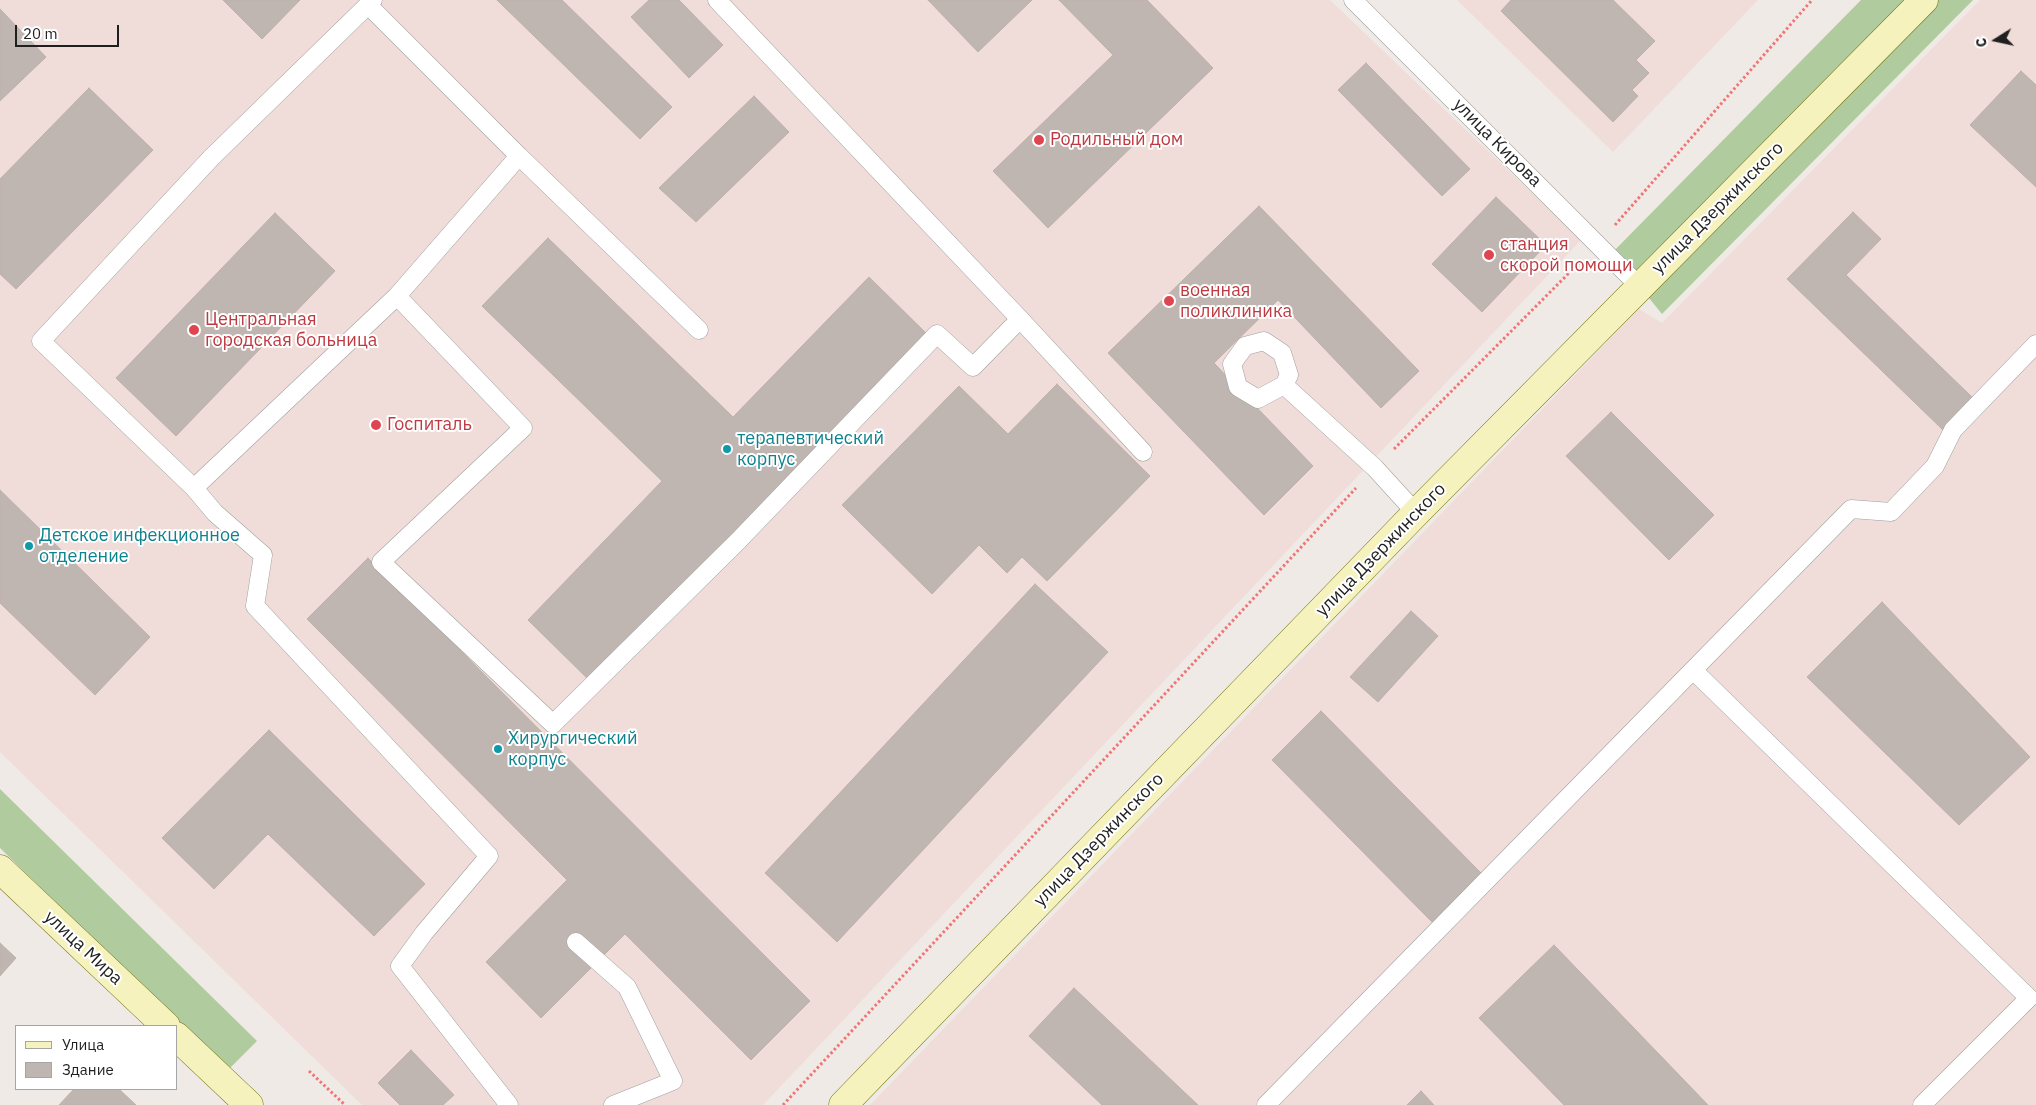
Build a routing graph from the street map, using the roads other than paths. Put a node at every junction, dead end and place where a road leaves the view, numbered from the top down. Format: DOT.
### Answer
graph roads {
  1 [pos="717,0"];
  2 [pos="1353,0"];
  3 [pos="1924,0"];
  4 [pos="370,3"];
  5 [pos="519,156"];
  6 [pos="1640,287"];
  7 [pos="396,296"];
  8 [pos="1020,319"];
  9 [pos="700,330"];
  10 [pos="2036,345"];
  11 [pos="1284,385"];
  12 [pos="1143,452"];
  13 [pos="194,488"];
  14 [pos="1416,513"];
  15 [pos="1693,670"];
  16 [pos="0,869"];
  17 [pos="576,942"];
  18 [pos="165,1025"];
  19 [pos="178,1038"];
  20 [pos="250,1105"];
  21 [pos="509,1105"];
  22 [pos="613,1105"];
  23 [pos="843,1105"];
  24 [pos="1266,1105"];
  25 [pos="1922,1105"];
  1 -- 8 [label="lane"];
  2 -- 6 [label="lane, улица Кирова"];
  3 -- 6 [label="street, улица Дзержинского"];
  4 -- 5 [label="lane"];
  4 -- 13 [label="lane"];
  5 -- 7 [label="lane"];
  5 -- 9 [label="lane"];
  6 -- 14 [label="street, улица Дзержинского"];
  7 -- 8 [label="lane"];
  7 -- 13 [label="lane"];
  8 -- 12 [label="lane"];
  10 -- 15 [label="lane"];
  11 -- 14 [label="lane"];
  13 -- 21 [label="lane"];
  14 -- 23 [label="street, улица Дзержинского"];
  15 -- 24 [label="lane"];
  15 -- 25 [label="lane"];
  16 -- 18 [label="street, улица Мира"];
  17 -- 22 [label="lane"];
  19 -- 20 [label="street"];
}
